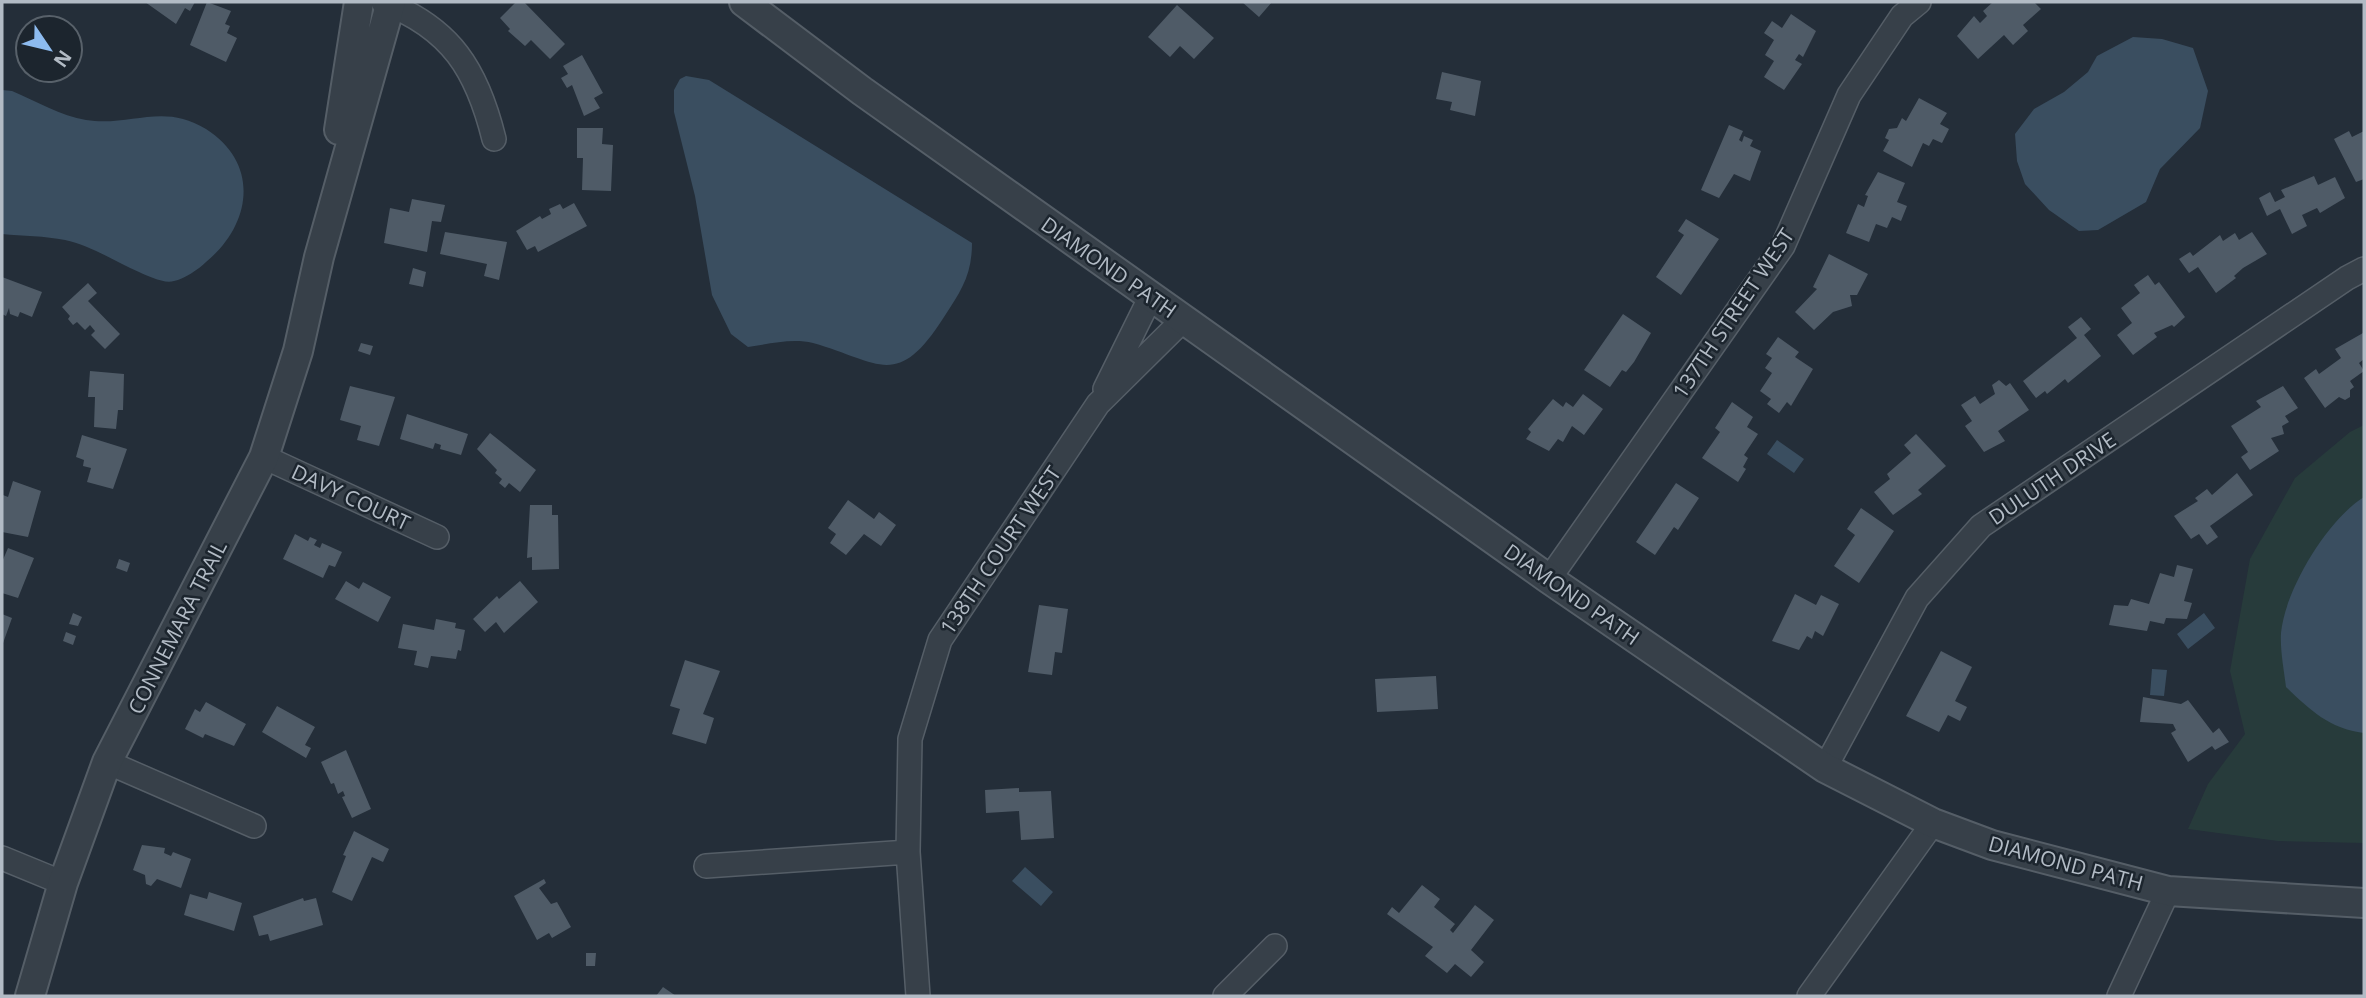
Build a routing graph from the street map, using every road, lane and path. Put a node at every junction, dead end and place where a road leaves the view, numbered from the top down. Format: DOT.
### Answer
graph roads {
  1 [pos="359,2"];
  2 [pos="727,2"];
  3 [pos="744,2"];
  4 [pos="1919,2"];
  5 [pos="388,3"];
  6 [pos="862,91"];
  7 [pos="494,139"];
  8 [pos="319,257"];
  9 [pos="2364,269"];
  10 [pos="1151,296"];
  11 [pos="1184,319"];
  12 [pos="1098,404"];
  13 [pos="264,457"];
  14 [pos="437,537"];
  15 [pos="1549,579"];
  16 [pos="107,762"];
  17 [pos="1825,768"];
  18 [pos="1933,823"];
  19 [pos="254,826"];
  20 [pos="908,852"];
  21 [pos="2,858"];
  22 [pos="706,866"];
  23 [pos="63,883"];
  24 [pos="2168,891"];
  25 [pos="2364,903"];
  26 [pos="1275,946"];
  27 [pos="30,996"];
  28 [pos="918,996"];
  29 [pos="1225,996"];
  30 [pos="1809,996"];
  31 [pos="2119,996"];
  1 -- 8 [label="street, CONNEMARA TRAIL"];
  2 -- 6 [label="street, DIAMOND PATH"];
  3 -- 6 [label="street, DIAMOND PATH"];
  4 -- 15 [label="street, 137TH STREET WEST"];
  5 -- 7 [label="street"];
  5 -- 8 [label="street, CONNEMARA TRAIL"];
  6 -- 10 [label="street, DIAMOND PATH"];
  8 -- 13 [label="street, CONNEMARA TRAIL"];
  9 -- 17 [label="street, DULUTH DRIVE"];
  10 -- 11 [label="street, DIAMOND PATH"];
  10 -- 12 [label="street, 138TH COURT WEST"];
  11 -- 12 [label="street, 138TH COURT WEST"];
  11 -- 15 [label="street, DIAMOND PATH"];
  12 -- 20 [label="street, 138TH COURT WEST"];
  13 -- 14 [label="street, DAVY COURT"];
  13 -- 16 [label="street, CONNEMARA TRAIL"];
  15 -- 17 [label="street, DIAMOND PATH"];
  16 -- 19 [label="street"];
  16 -- 23 [label="street, CONNEMARA TRAIL"];
  17 -- 18 [label="street, DIAMOND PATH"];
  18 -- 24 [label="street, DIAMOND PATH"];
  18 -- 30 [label="street"];
  20 -- 22 [label="street"];
  20 -- 28 [label="street, 138TH COURT WEST"];
  21 -- 23 [label="street"];
  23 -- 27 [label="street, CONNEMARA TRAIL"];
  24 -- 25 [label="street, DIAMOND PATH"];
  24 -- 31 [label="street"];
  26 -- 29 [label="street"];
}
